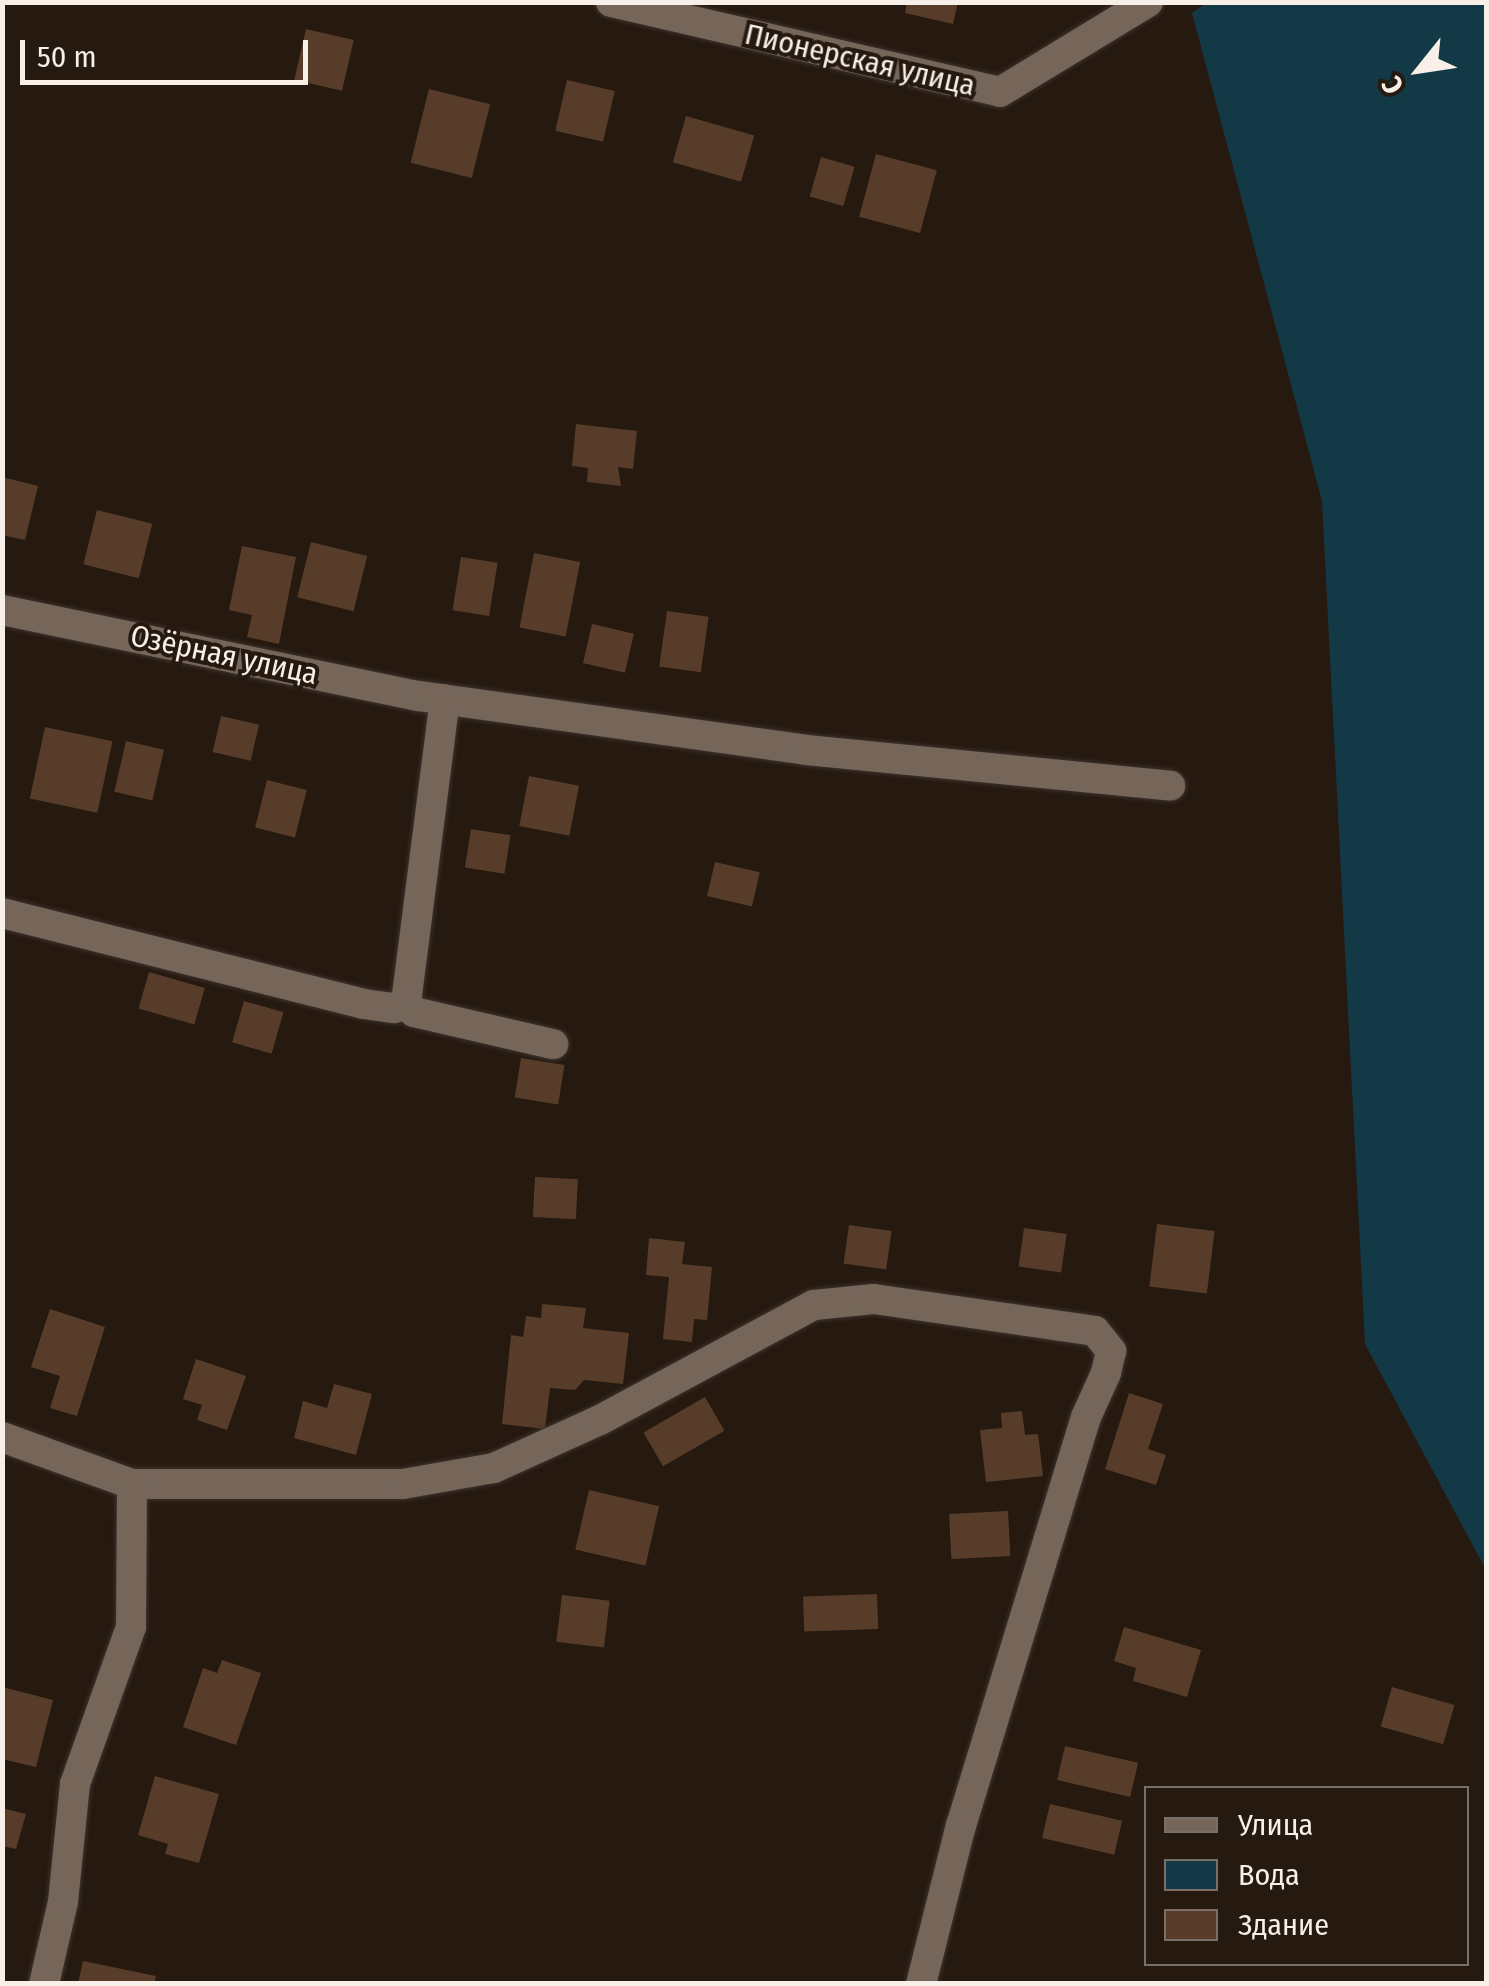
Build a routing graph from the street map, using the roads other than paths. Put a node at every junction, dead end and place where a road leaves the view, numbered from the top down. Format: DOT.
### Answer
graph roads {
  1 [pos="611,2"];
  2 [pos="1148,2"];
  3 [pos="2,610"];
  4 [pos="446,699"];
  5 [pos="1170,786"];
  6 [pos="2,914"];
  7 [pos="406,1002"];
  8 [pos="554,1044"];
  9 [pos="2,1437"];
  10 [pos="132,1484"];
  11 [pos="44,1984"];
  12 [pos="921,1984"];
  1 -- 2 [label="street, Пионерская улица"];
  3 -- 4 [label="street, Озёрная улица"];
  4 -- 5 [label="street, Озёрная улица"];
  4 -- 7 [label="street"];
  6 -- 7 [label="street"];
  7 -- 8 [label="street"];
  9 -- 10 [label="street"];
  10 -- 11 [label="street"];
  10 -- 12 [label="street"];
}
